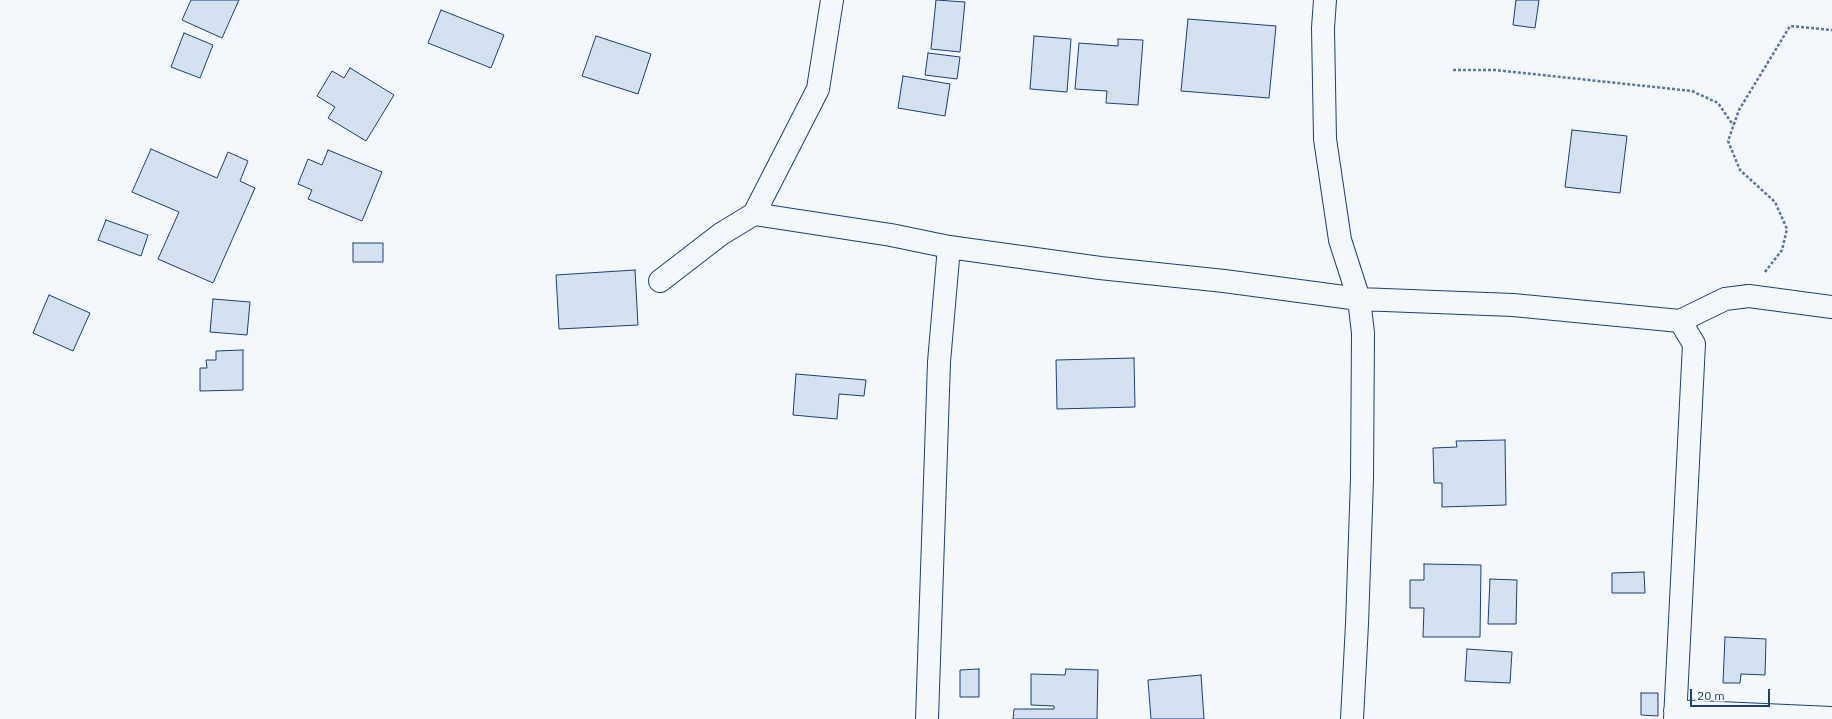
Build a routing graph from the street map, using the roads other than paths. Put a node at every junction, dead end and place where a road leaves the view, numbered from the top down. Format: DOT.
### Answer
graph roads {
  1 [pos="832,0"];
  2 [pos="1325,0"];
  3 [pos="754,214"];
  4 [pos="949,247"];
  5 [pos="660,281"];
  6 [pos="1359,299"];
  7 [pos="1832,307"];
  8 [pos="1680,321"];
  9 [pos="1675,715"];
  10 [pos="1832,718"];
  11 [pos="927,719"];
  12 [pos="1352,719"];
  1 -- 3 [label="street"];
  2 -- 6 [label="street"];
  3 -- 4 [label="street"];
  3 -- 5 [label="street"];
  4 -- 6 [label="street"];
  4 -- 11 [label="street"];
  6 -- 8 [label="street"];
  6 -- 12 [label="street"];
  7 -- 8 [label="street"];
  8 -- 9 [label="street"];
  9 -- 10 [label="street"];
}
